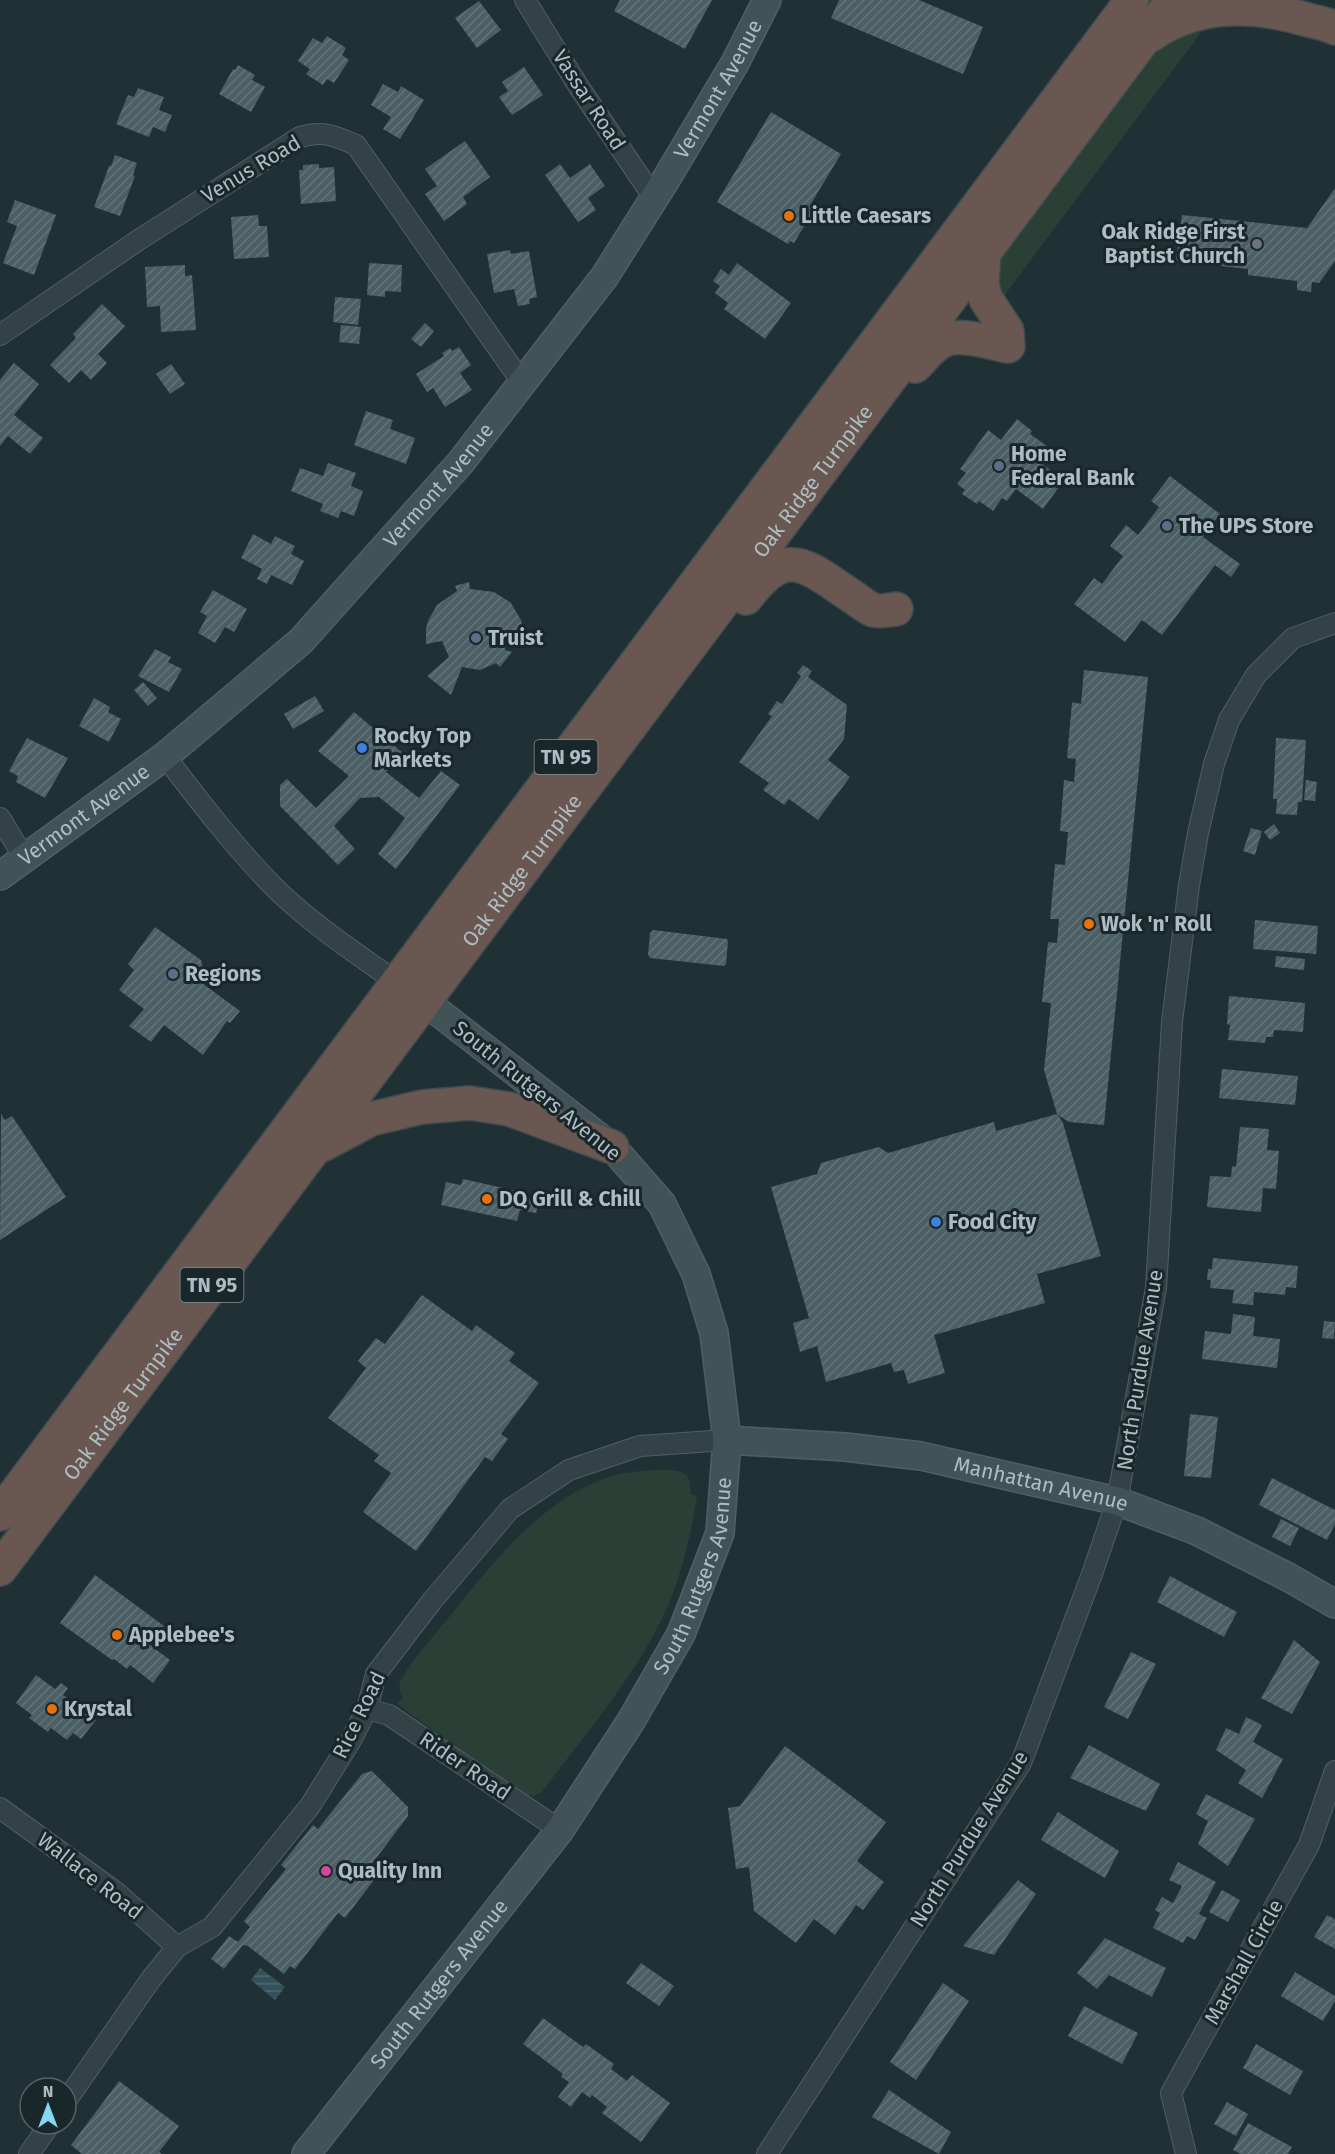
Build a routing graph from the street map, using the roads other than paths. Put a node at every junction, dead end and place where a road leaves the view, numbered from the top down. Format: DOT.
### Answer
graph roads {
  1 [pos="525,0"];
  2 [pos="767,0"];
  3 [pos="1132,0"];
  4 [pos="1173,0"];
  5 [pos="1335,28"];
  6 [pos="1142,41"];
  7 [pos="654,198"];
  8 [pos="984,252"];
  9 [pos="0,335"];
  10 [pos="523,384"];
  11 [pos="876,398"];
  12 [pos="896,609"];
  13 [pos="1335,623"];
  14 [pos="623,738"];
  15 [pos="165,756"];
  16 [pos="0,818"];
  17 [pos="25,859"];
  18 [pos="0,876"];
  19 [pos="411,992"];
  20 [pos="612,1147"];
  21 [pos="315,1148"];
  22 [pos="727,1440"];
  23 [pos="1118,1501"];
  24 [pos="0,1514"];
  25 [pos="0,1569"];
  26 [pos="1335,1604"];
  27 [pos="368,1709"];
  28 [pos="1335,1771"];
  29 [pos="0,1808"];
  30 [pos="560,1830"];
  31 [pos="177,1947"];
  32 [pos="78,2084"];
  33 [pos="42,2136"];
  34 [pos="29,2154"];
  35 [pos="306,2154"];
  36 [pos="767,2154"];
  37 [pos="1186,2154"];
  1 -- 7 [label="street, Vassar Road"];
  2 -- 7 [label="street, Vermont Avenue"];
  3 -- 19 [label="highway, Oak Ridge Turnpike / TN 95"];
  4 -- 6 [label="highway, Oak Ridge Turnpike / TN 95"];
  5 -- 6 [label="highway"];
  6 -- 8 [label="highway, Oak Ridge Turnpike / TN 95"];
  7 -- 10 [label="street, Vermont Avenue"];
  8 -- 11 [label="highway, Oak Ridge Turnpike / TN 95"];
  8 -- 11 [label="highway"];
  9 -- 10 [label="street, Venus Road"];
  10 -- 15 [label="street, Vermont Avenue"];
  11 -- 14 [label="highway, Oak Ridge Turnpike / TN 95"];
  12 -- 14 [label="highway"];
  13 -- 23 [label="street, North Purdue Avenue"];
  14 -- 19 [label="highway, Oak Ridge Turnpike / TN 95"];
  15 -- 17 [label="street, Vermont Avenue"];
  15 -- 19 [label="street"];
  16 -- 17 [label="street"];
  17 -- 18 [label="street, Vermont Avenue"];
  19 -- 20 [label="street, South Rutgers Avenue"];
  19 -- 21 [label="highway, Oak Ridge Turnpike / TN 95"];
  19 -- 24 [label="highway, Oak Ridge Turnpike / TN 95"];
  20 -- 21 [label="highway"];
  20 -- 22 [label="street, South Rutgers Avenue"];
  21 -- 25 [label="highway, Oak Ridge Turnpike / TN 95"];
  22 -- 23 [label="street, Manhattan Avenue"];
  22 -- 27 [label="street, Rice Road"];
  22 -- 30 [label="street, South Rutgers Avenue"];
  23 -- 26 [label="street, Manhattan Avenue"];
  23 -- 36 [label="street, North Purdue Avenue"];
  27 -- 30 [label="street, Rider Road"];
  27 -- 31 [label="street, Rice Road"];
  28 -- 37 [label="street, Marshall Circle"];
  29 -- 31 [label="street, Wallace Road"];
  30 -- 35 [label="street, South Rutgers Avenue"];
  31 -- 32 [label="street, Rice Road"];
  33 -- 34 [label="street"];
}
